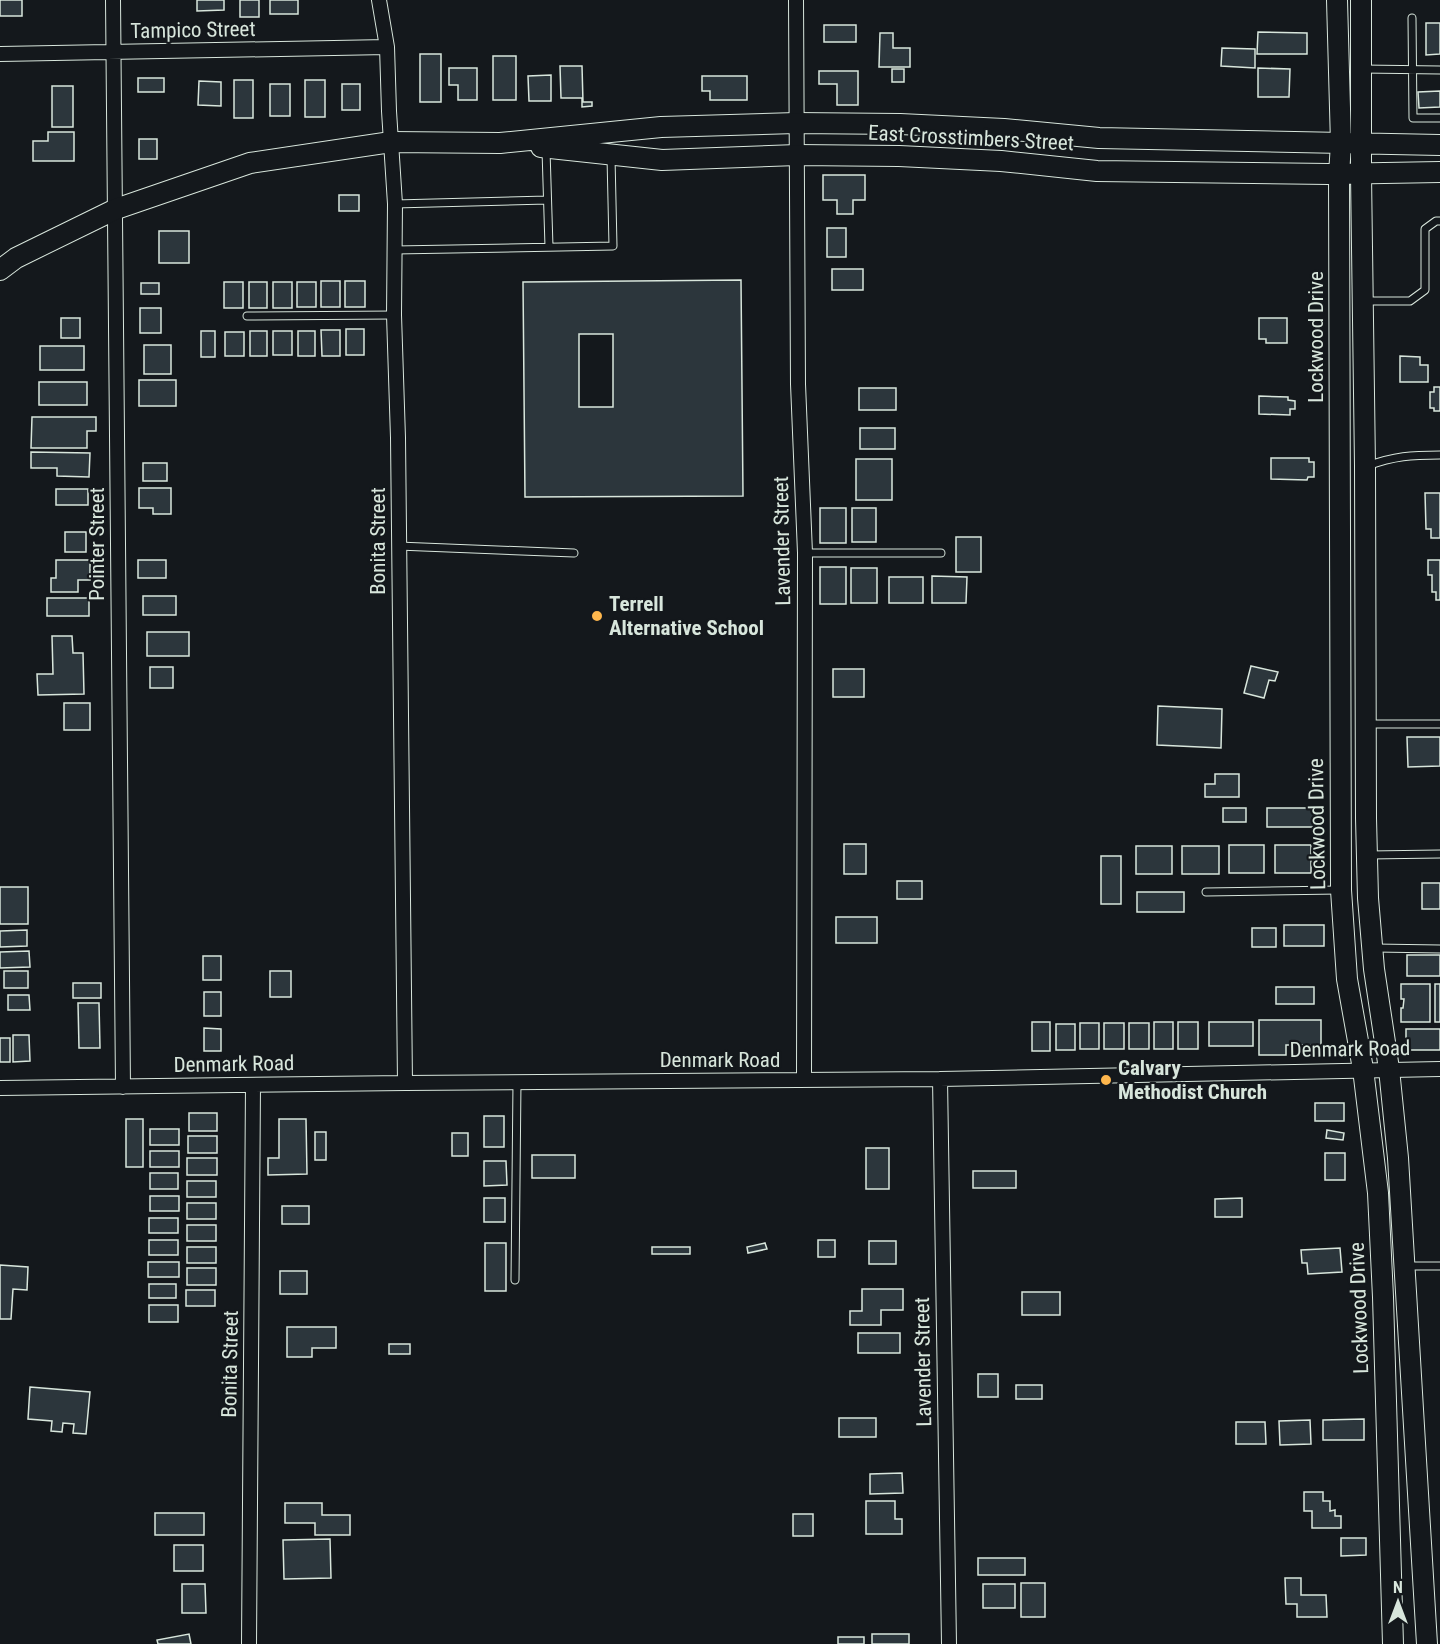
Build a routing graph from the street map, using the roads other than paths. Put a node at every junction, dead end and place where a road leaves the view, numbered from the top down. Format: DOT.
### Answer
graph roads {
  1 [pos="113,0"];
  2 [pos="379,0"];
  3 [pos="796,0"];
  4 [pos="1337,0"];
  5 [pos="1361,0"];
  6 [pos="1412,18"];
  7 [pos="387,47"];
  8 [pos="114,52"];
  9 [pos="0,54"];
  10 [pos="1361,69"];
  11 [pos="1413,70"];
  12 [pos="1440,70"];
  13 [pos="1440,118"];
  14 [pos="796,123"];
  15 [pos="1074,136"];
  16 [pos="391,142"];
  17 [pos="500,142"];
  18 [pos="1341,144"];
  19 [pos="1361,144"];
  20 [pos="1440,145"];
  21 [pos="545,147"];
  22 [pos="611,154"];
  23 [pos="797,155"];
  24 [pos="1069,168"];
  25 [pos="1440,172"];
  26 [pos="1339,174"];
  27 [pos="1361,174"];
  28 [pos="548,200"];
  29 [pos="395,204"];
  30 [pos="116,209"];
  31 [pos="1440,221"];
  32 [pos="549,247"];
  33 [pos="395,250"];
  34 [pos="0,270"];
  35 [pos="1363,301"];
  36 [pos="394,315"];
  37 [pos="247,316"];
  38 [pos="1440,455"];
  39 [pos="1365,466"];
  40 [pos="1340,467"];
  41 [pos="398,546"];
  42 [pos="574,553"];
  43 [pos="805,553"];
  44 [pos="941,553"];
  45 [pos="1366,724"];
  46 [pos="1440,724"];
  47 [pos="1340,817"];
  48 [pos="1366,818"];
  49 [pos="1440,854"];
  50 [pos="1367,855"];
  51 [pos="1341,890"];
  52 [pos="1206,892"];
  53 [pos="1372,948"];
  54 [pos="1440,949"];
  55 [pos="1363,1069"];
  56 [pos="1389,1069"];
  57 [pos="1440,1069"];
  58 [pos="940,1079"];
  59 [pos="804,1080"];
  60 [pos="517,1082"];
  61 [pos="405,1083"];
  62 [pos="253,1085"];
  63 [pos="0,1088"];
  64 [pos="123,1088"];
  65 [pos="1405,1266"];
  66 [pos="1440,1266"];
  67 [pos="515,1280"];
  68 [pos="1407,1296"];
  69 [pos="1383,1297"];
  70 [pos="249,1644"];
  71 [pos="949,1644"];
  72 [pos="1393,1644"];
  73 [pos="1427,1644"];
  1 -- 8 [label="street, Pointer Street"];
  2 -- 7 [label="street, Bonita Street"];
  3 -- 14 [label="street, Lavender Street"];
  4 -- 18 [label="main road, Lockwood Drive"];
  5 -- 10 [label="main road"];
  6 -- 11 [label="lane"];
  7 -- 8 [label="street, Tampico Street"];
  7 -- 16 [label="street, Bonita Street"];
  8 -- 9 [label="street, Tampico Street"];
  8 -- 30 [label="street, Pointer Street"];
  10 -- 11 [label="lane"];
  10 -- 19 [label="main road"];
  11 -- 12 [label="lane"];
  11 -- 13 [label="lane"];
  14 -- 15 [label="main road, East Crosstimbers Street"];
  14 -- 17 [label="main road, East Crosstimbers Street"];
  14 -- 23 [label="street, Lavender Street"];
  15 -- 18 [label="main road, East Crosstimbers Street"];
  15 -- 24 [label="main road"];
  16 -- 17 [label="main road, East Crosstimbers Street"];
  16 -- 29 [label="street, Bonita Street"];
  16 -- 30 [label="main road, East Crosstimbers Street"];
  17 -- 21 [label="main road, East Crosstimbers Street"];
  18 -- 19 [label="main road, East Crosstimbers Street"];
  18 -- 26 [label="main road, Lockwood Drive"];
  19 -- 20 [label="main road, East Crosstimbers Street"];
  19 -- 27 [label="main road"];
  21 -- 22 [label="main road, East Crosstimbers Street"];
  21 -- 28 [label="lane"];
  22 -- 23 [label="main road, East Crosstimbers Street"];
  22 -- 32 [label="lane"];
  23 -- 24 [label="main road, East Crosstimbers Street"];
  23 -- 43 [label="street, Lavender Street"];
  24 -- 26 [label="main road, East Crosstimbers Street"];
  25 -- 27 [label="main road, East Crosstimbers Street"];
  26 -- 27 [label="main road, East Crosstimbers Street"];
  26 -- 40 [label="main road, Lockwood Drive"];
  27 -- 35 [label="main road"];
  28 -- 29 [label="lane"];
  28 -- 32 [label="lane"];
  29 -- 33 [label="street, Bonita Street"];
  30 -- 34 [label="main road, East Crosstimbers Street"];
  30 -- 64 [label="street, Pointer Street"];
  31 -- 35 [label="lane"];
  32 -- 33 [label="lane"];
  33 -- 36 [label="street, Bonita Street"];
  35 -- 39 [label="main road"];
  36 -- 37 [label="lane"];
  36 -- 41 [label="street, Bonita Street"];
  38 -- 39 [label="lane"];
  39 -- 40 [label="main road"];
  39 -- 45 [label="main road"];
  40 -- 47 [label="main road, Lockwood Drive"];
  41 -- 42 [label="lane"];
  41 -- 61 [label="street, Bonita Street"];
  43 -- 44 [label="lane"];
  43 -- 59 [label="street, Lavender Street"];
  45 -- 46 [label="lane"];
  45 -- 48 [label="main road"];
  47 -- 48 [label="main road"];
  47 -- 51 [label="main road, Lockwood Drive"];
  48 -- 50 [label="main road"];
  49 -- 50 [label="lane"];
  50 -- 53 [label="main road"];
  51 -- 52 [label="lane"];
  51 -- 55 [label="main road, Lockwood Drive"];
  53 -- 54 [label="lane"];
  53 -- 56 [label="main road"];
  55 -- 56 [label="street, Denmark Road"];
  55 -- 58 [label="street, Denmark Road"];
  55 -- 69 [label="main road, Lockwood Drive"];
  56 -- 57 [label="street, Denmark Road"];
  56 -- 65 [label="main road"];
  58 -- 59 [label="street, Denmark Road"];
  58 -- 71 [label="street, Lavender Street"];
  59 -- 60 [label="street, Denmark Road"];
  60 -- 61 [label="street, Denmark Road"];
  60 -- 67 [label="lane"];
  61 -- 62 [label="street, Denmark Road"];
  62 -- 64 [label="street, Denmark Road"];
  62 -- 70 [label="street, Bonita Street"];
  63 -- 64 [label="street, Denmark Road"];
  65 -- 66 [label="lane"];
  65 -- 68 [label="main road"];
  68 -- 69 [label="main road"];
  68 -- 73 [label="main road"];
  69 -- 72 [label="main road, Lockwood Drive"];
}
